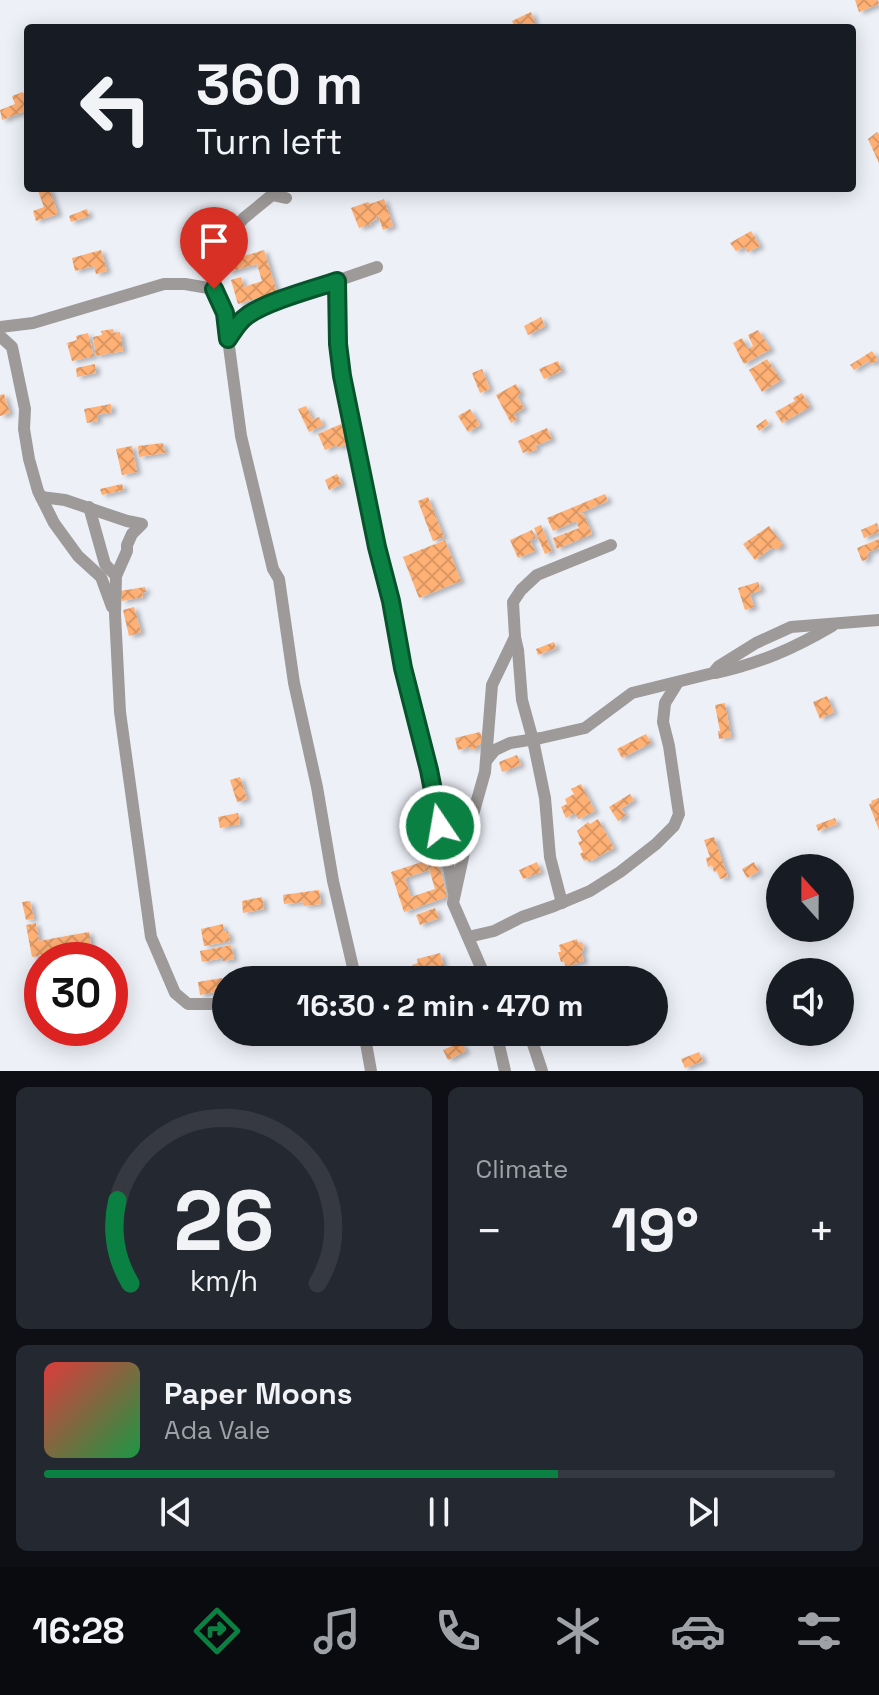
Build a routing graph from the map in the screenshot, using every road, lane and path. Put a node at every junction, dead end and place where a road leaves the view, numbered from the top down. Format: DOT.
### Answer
graph roads {
  1 [pos="286,198"];
  2 [pos="377,267"];
  3 [pos="337,281"];
  4 [pos="214,289"];
  5 [pos="0,332"];
  6 [pos="228,339"];
  7 [pos="41,497"];
  8 [pos="89,507"];
  9 [pos="611,545"];
  10 [pos="116,576"];
  11 [pos="115,614"];
  12 [pos="879,620"];
  13 [pos="835,624"];
  14 [pos="515,637"];
  15 [pos="713,673"];
  16 [pos="678,682"];
  17 [pos="533,740"];
  18 [pos="486,761"];
  19 [pos="454,893"];
  20 [pos="562,903"];
  21 [pos="468,937"];
  22 [pos="475,954"];
  23 [pos="353,966"];
  24 [pos="476,966"];
  25 [pos="480,966"];
  26 [pos="212,1004"];
  27 [pos="367,1046"];
  28 [pos="499,1046"];
  29 [pos="534,1046"];
  30 [pos="371,1071"];
  31 [pos="505,1071"];
  32 [pos="542,1071"];
  1 -- 4 [label="street"];
  2 -- 3 [label="street"];
  3 -- 6 [label="street"];
  3 -- 19 [label="street"];
  4 -- 5 [label="street"];
  4 -- 6 [label="street"];
  5 -- 7 [label="street"];
  6 -- 23 [label="street"];
  7 -- 8 [label="street"];
  7 -- 11 [label="street"];
  8 -- 10 [label="street"];
  8 -- 10 [label="street"];
  9 -- 14 [label="street"];
  10 -- 11 [label="street"];
  11 -- 26 [label="street"];
  12 -- 13 [label="street"];
  13 -- 15 [label="street"];
  13 -- 15 [label="street"];
  14 -- 17 [label="street"];
  14 -- 18 [label="street"];
  15 -- 16 [label="street"];
  16 -- 17 [label="street"];
  16 -- 20 [label="street"];
  17 -- 18 [label="street"];
  17 -- 20 [label="street"];
  18 -- 19 [label="street"];
  19 -- 21 [label="street"];
  20 -- 21 [label="street"];
  21 -- 22 [label="street"];
  22 -- 24 [label="street"];
  22 -- 25 [label="street"];
  27 -- 30 [label="street"];
  28 -- 31 [label="street"];
  29 -- 32 [label="street"];
}
